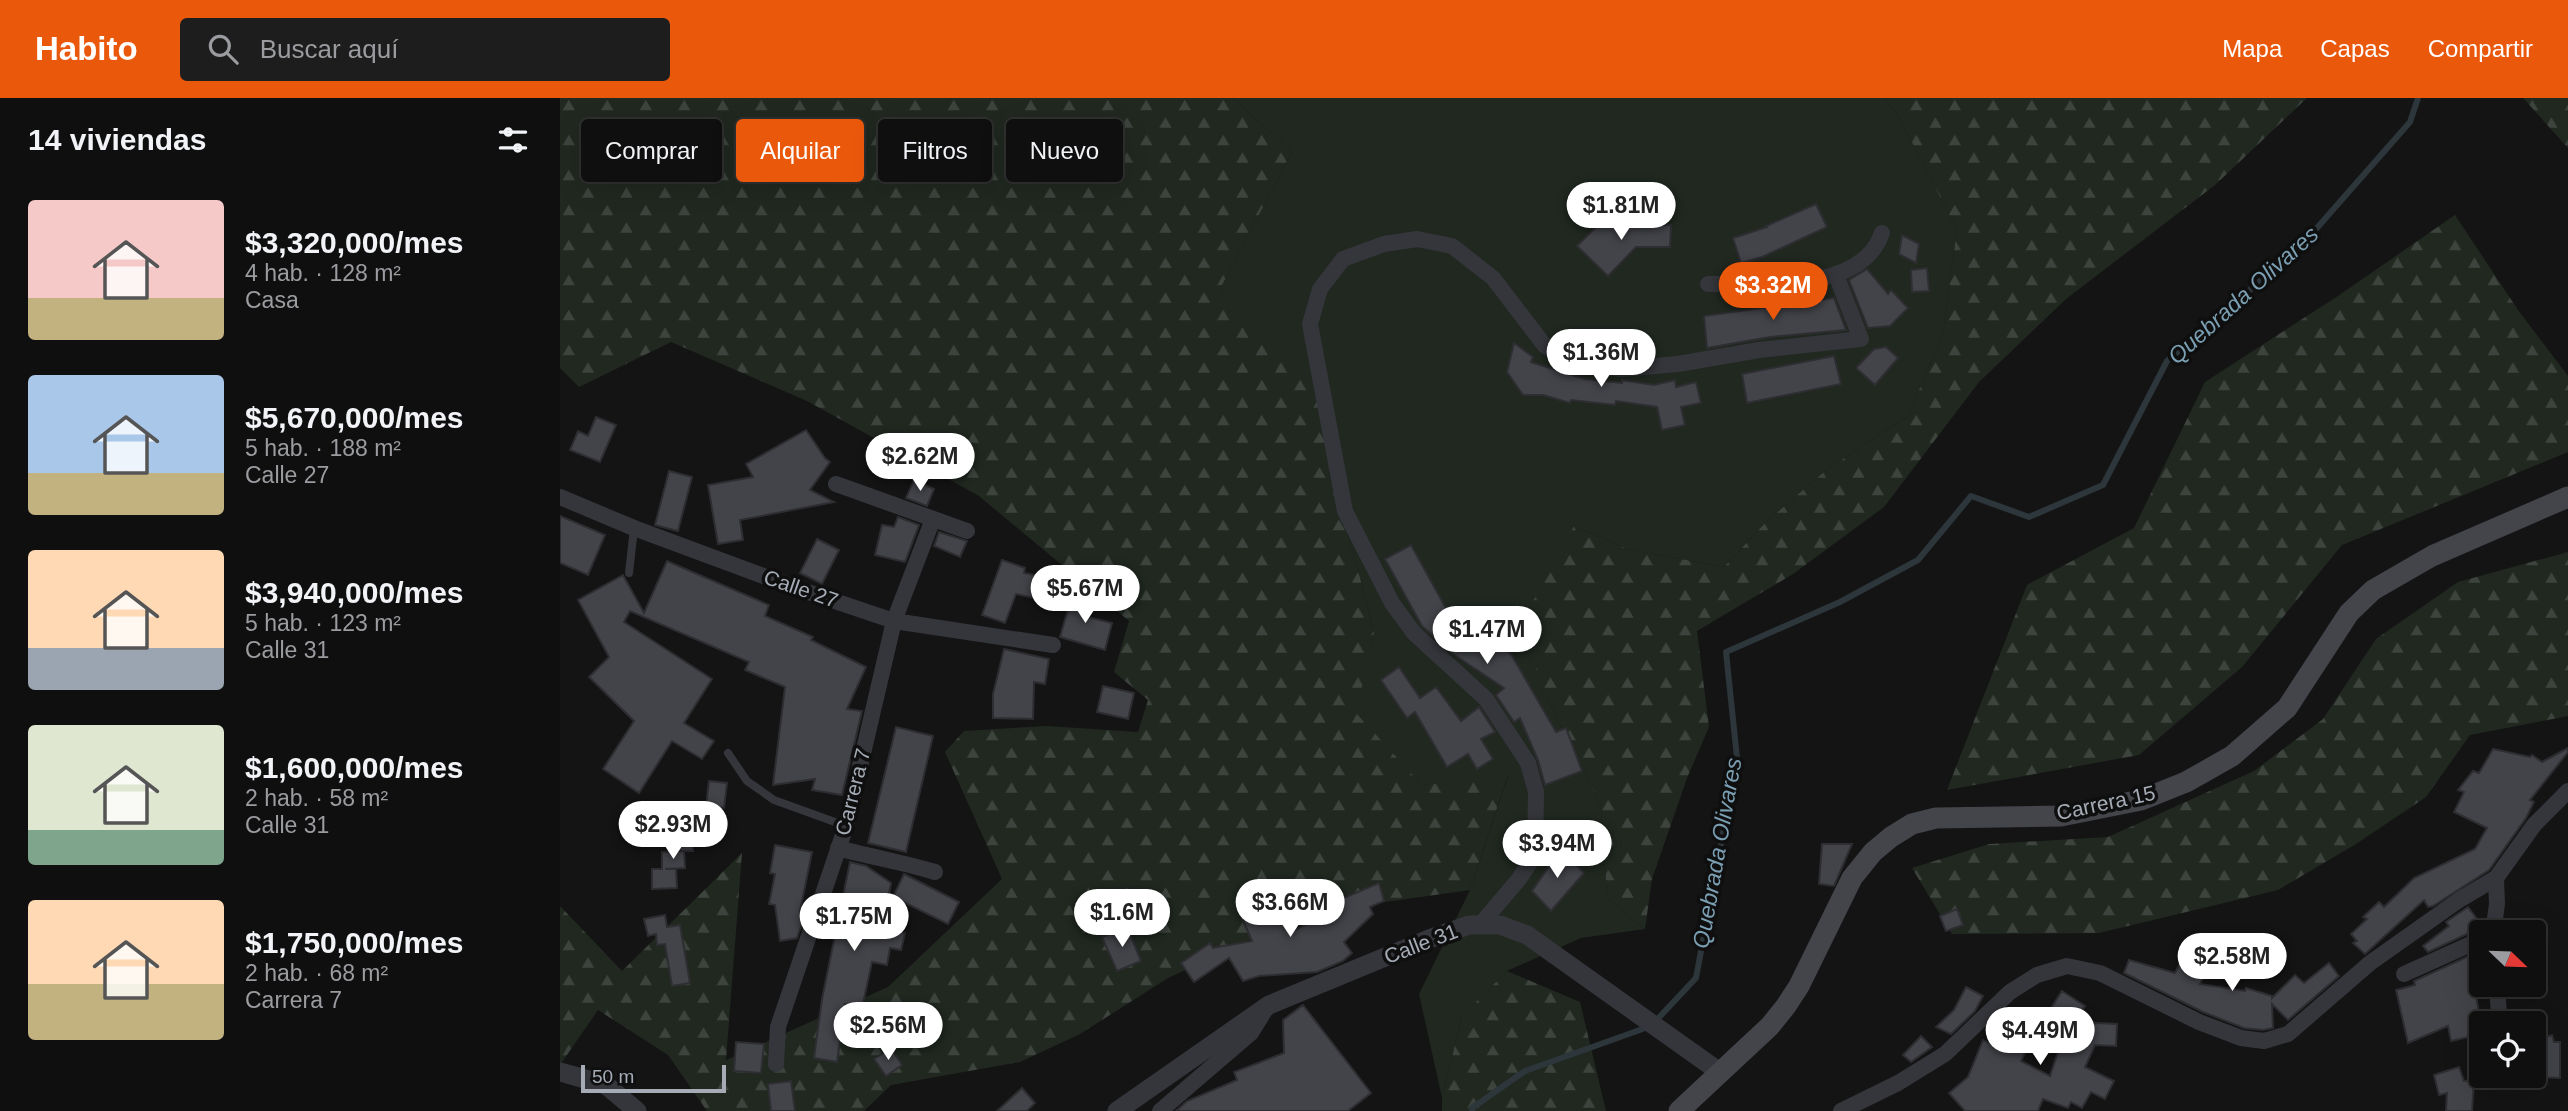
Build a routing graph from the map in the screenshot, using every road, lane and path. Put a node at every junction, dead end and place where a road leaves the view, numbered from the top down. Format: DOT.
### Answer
graph roads {
  1 [pos="1882,233"];
  2 [pos="1836,275"];
  3 [pos="1708,284"];
  4 [pos="836,484"];
  5 [pos="560,496"];
  6 [pos="2568,497"];
  7 [pos="933,519"];
  8 [pos="634,528"];
  9 [pos="967,531"];
  10 [pos="629,573"];
  11 [pos="894,621"];
  12 [pos="1053,645"];
  13 [pos="727,752"];
  14 [pos="2568,791"];
  15 [pos="846,826"];
  16 [pos="838,848"];
  17 [pos="935,872"];
  18 [pos="2496,878"];
  19 [pos="2495,920"];
  20 [pos="1480,925"];
  21 [pos="2469,945"];
  22 [pos="2404,974"];
  23 [pos="1269,1005"];
  24 [pos="776,1065"];
  25 [pos="1714,1067"];
  26 [pos="560,1072"];
  27 [pos="637,1111"];
  28 [pos="1117,1111"];
  29 [pos="1160,1111"];
  30 [pos="1679,1111"];
  31 [pos="1841,1111"];
  1 -- 2 [label="street"];
  2 -- 3 [label="street"];
  2 -- 20 [label="street"];
  4 -- 7 [label="street"];
  5 -- 8 [label="street, Calle 27"];
  6 -- 25 [label="main road, Carrera 15"];
  7 -- 9 [label="street"];
  7 -- 11 [label="street, Carrera 7"];
  8 -- 10 [label="lane"];
  8 -- 11 [label="street, Calle 27"];
  11 -- 12 [label="street, Calle 27"];
  11 -- 15 [label="street, Carrera 7"];
  13 -- 15 [label="lane"];
  14 -- 18 [label="street"];
  15 -- 16 [label="street, Carrera 7"];
  16 -- 17 [label="street"];
  16 -- 24 [label="street, Carrera 7"];
  18 -- 19 [label="street"];
  18 -- 31 [label="street"];
  20 -- 23 [label="street, Calle 31"];
  20 -- 25 [label="street, Calle 31"];
  21 -- 22 [label="street"];
  23 -- 28 [label="street, Calle 31"];
  23 -- 29 [label="street"];
  25 -- 30 [label="main road, Carrera 15"];
  26 -- 27 [label="street"];
}
